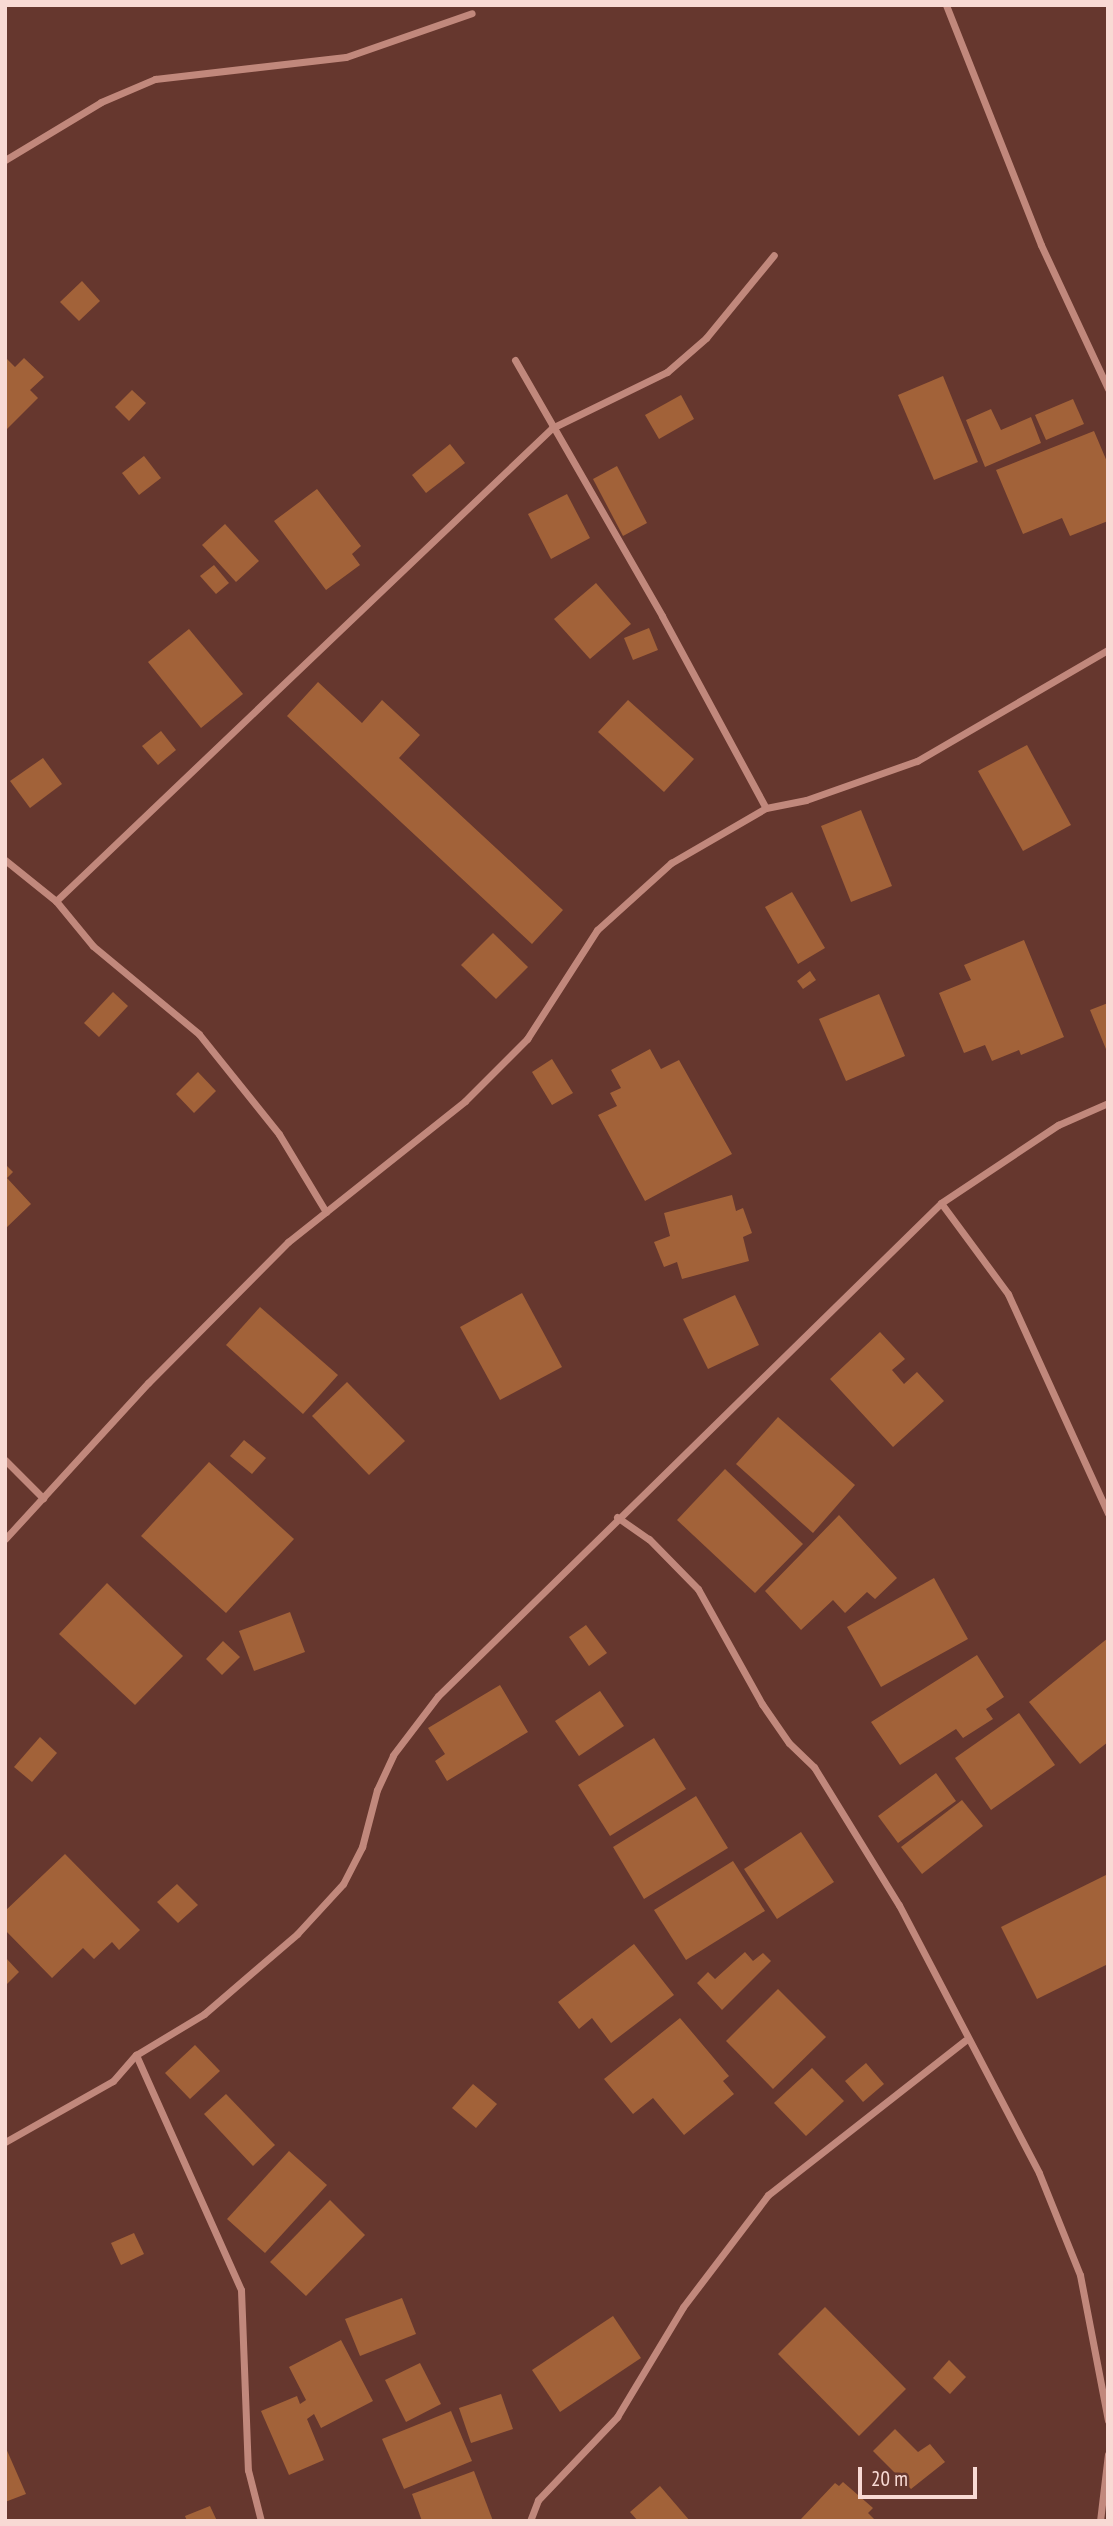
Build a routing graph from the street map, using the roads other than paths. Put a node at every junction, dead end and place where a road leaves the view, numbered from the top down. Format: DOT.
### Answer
graph roads {
  1 [pos="946,5"];
  2 [pos="472,13"];
  3 [pos="5,160"];
  4 [pos="774,255"];
  5 [pos="515,360"];
  6 [pos="1108,389"];
  7 [pos="552,428"];
  8 [pos="1108,650"];
  9 [pos="766,808"];
  10 [pos="5,860"];
  11 [pos="56,901"];
  12 [pos="1108,1103"];
  13 [pos="941,1203"];
  14 [pos="326,1212"];
  15 [pos="5,1460"];
  16 [pos="43,1498"];
  17 [pos="1108,1513"];
  18 [pos="617,1517"];
  19 [pos="5,1539"];
  20 [pos="966,2040"];
  21 [pos="136,2055"];
  22 [pos="5,2142"];
  23 [pos="1108,2420"];
  24 [pos="1108,2454"];
  25 [pos="261,2521"];
  26 [pos="530,2521"];
  27 [pos="1100,2521"];
  1 -- 6 [label="street"];
  2 -- 3 [label="street"];
  4 -- 7 [label="street"];
  5 -- 7 [label="street"];
  7 -- 9 [label="street"];
  7 -- 11 [label="street"];
  8 -- 9 [label="street"];
  9 -- 14 [label="street"];
  10 -- 11 [label="street"];
  11 -- 14 [label="street"];
  12 -- 13 [label="street"];
  13 -- 17 [label="street"];
  13 -- 18 [label="street"];
  14 -- 16 [label="street"];
  15 -- 16 [label="street"];
  16 -- 19 [label="street"];
  18 -- 20 [label="street"];
  18 -- 21 [label="street"];
  20 -- 23 [label="street"];
  20 -- 26 [label="street"];
  21 -- 22 [label="street"];
  21 -- 25 [label="street"];
  24 -- 27 [label="street"];
}
